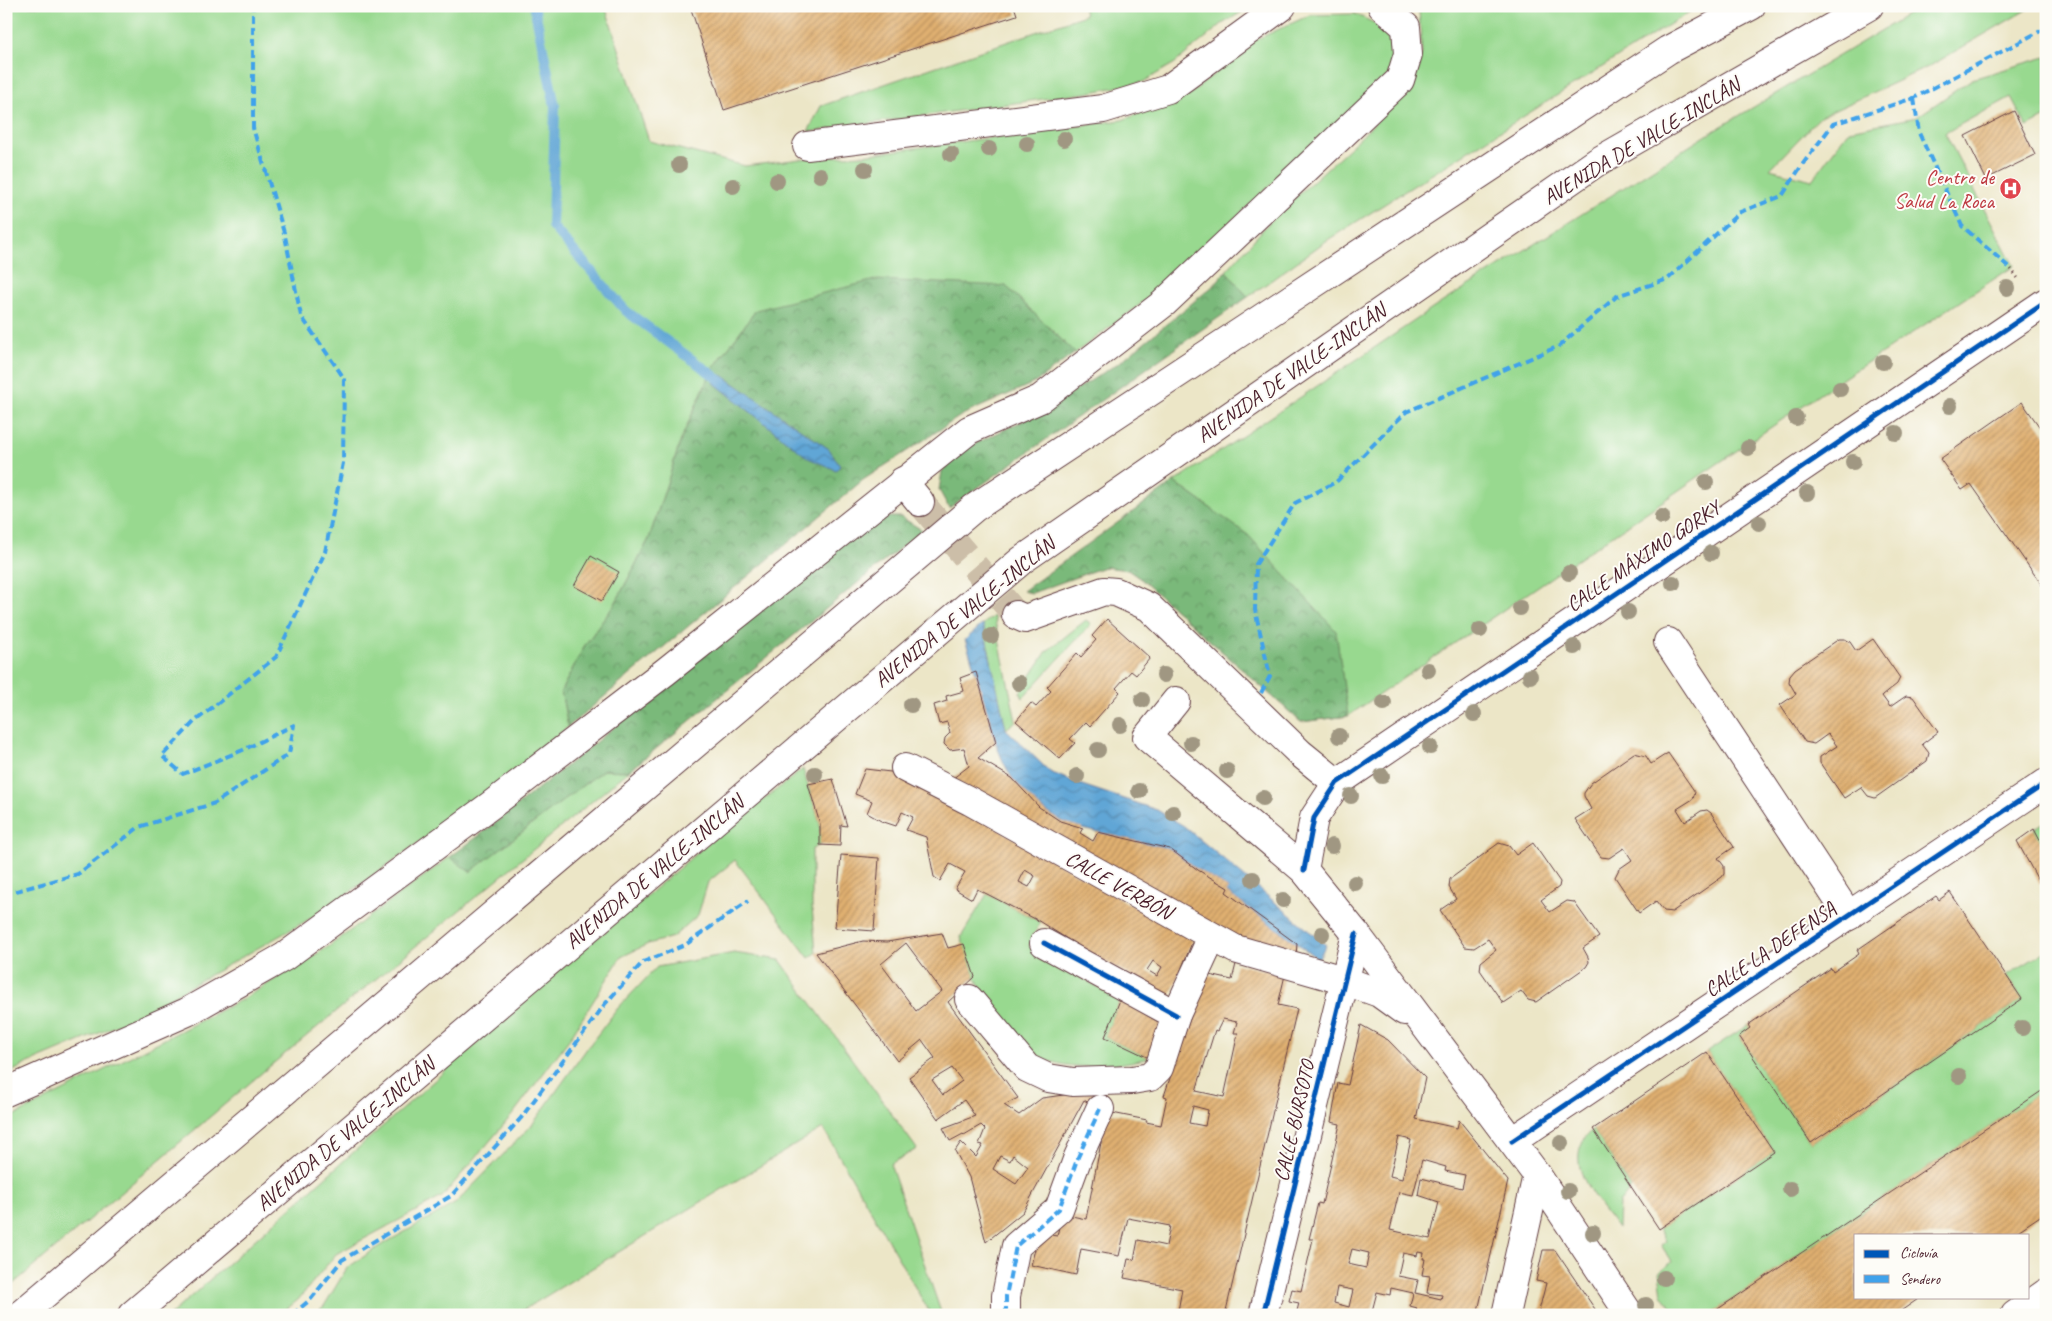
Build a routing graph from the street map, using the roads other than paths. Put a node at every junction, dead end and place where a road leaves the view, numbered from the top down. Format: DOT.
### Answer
graph roads {
  1 [pos="1282,6"];
  2 [pos="1382,6"];
  3 [pos="1751,6"];
  4 [pos="1869,6"];
  5 [pos="807,146"];
  6 [pos="2046,302"];
  7 [pos="903,481"];
  8 [pos="920,502"];
  9 [pos="1016,615"];
  10 [pos="1668,642"];
  11 [pos="1176,701"];
  12 [pos="904,768"];
  13 [pos="1337,783"];
  14 [pos="2046,783"];
  15 [pos="1304,870"];
  16 [pos="1849,916"];
  17 [pos="1356,934"];
  18 [pos="1212,937"];
  19 [pos="1044,943"];
  20 [pos="1344,980"];
  21 [pos="969,999"];
  22 [pos="1176,1015"];
  23 [pos="1424,1026"];
  24 [pos="6,1092"];
  25 [pos="1108,1095"];
  26 [pos="1512,1141"];
  27 [pos="1538,1175"];
  28 [pos="2046,1293"];
  29 [pos="20,1315"];
  30 [pos="132,1315"];
  31 [pos="1006,1315"];
  32 [pos="1263,1315"];
  33 [pos="1506,1315"];
  34 [pos="1630,1315"];
  35 [pos="2014,1315"];
  1 -- 5 [label="street"];
  2 -- 7 [label="street"];
  3 -- 29 [label="street"];
  4 -- 30 [label="street, AVENIDA DE VALLE-INCLÁN"];
  6 -- 13 [label="street, CALLE MÁXIMO GORKY"];
  7 -- 8 [label="street"];
  7 -- 24 [label="street"];
  9 -- 13 [label="street"];
  10 -- 16 [label="street"];
  11 -- 15 [label="street"];
  12 -- 18 [label="street, CALLE VERBÓN"];
  13 -- 15 [label="street, CALLE MÁXIMO GORKY"];
  14 -- 16 [label="street, CALLE LA DEFENSA"];
  15 -- 17 [label="street"];
  16 -- 26 [label="street, CALLE LA DEFENSA"];
  17 -- 20 [label="street, CALLE BURSOTO"];
  17 -- 23 [label="street"];
  18 -- 20 [label="street, CALLE VERBÓN"];
  18 -- 22 [label="street"];
  19 -- 22 [label="street"];
  20 -- 23 [label="street, CALLE VERBÓN"];
  20 -- 32 [label="street, CALLE BURSOTO"];
  21 -- 25 [label="street"];
  22 -- 25 [label="street"];
  23 -- 26 [label="street"];
  25 -- 31 [label="street"];
  26 -- 27 [label="street"];
  27 -- 33 [label="street"];
  27 -- 34 [label="street"];
  28 -- 35 [label="street"];
}
